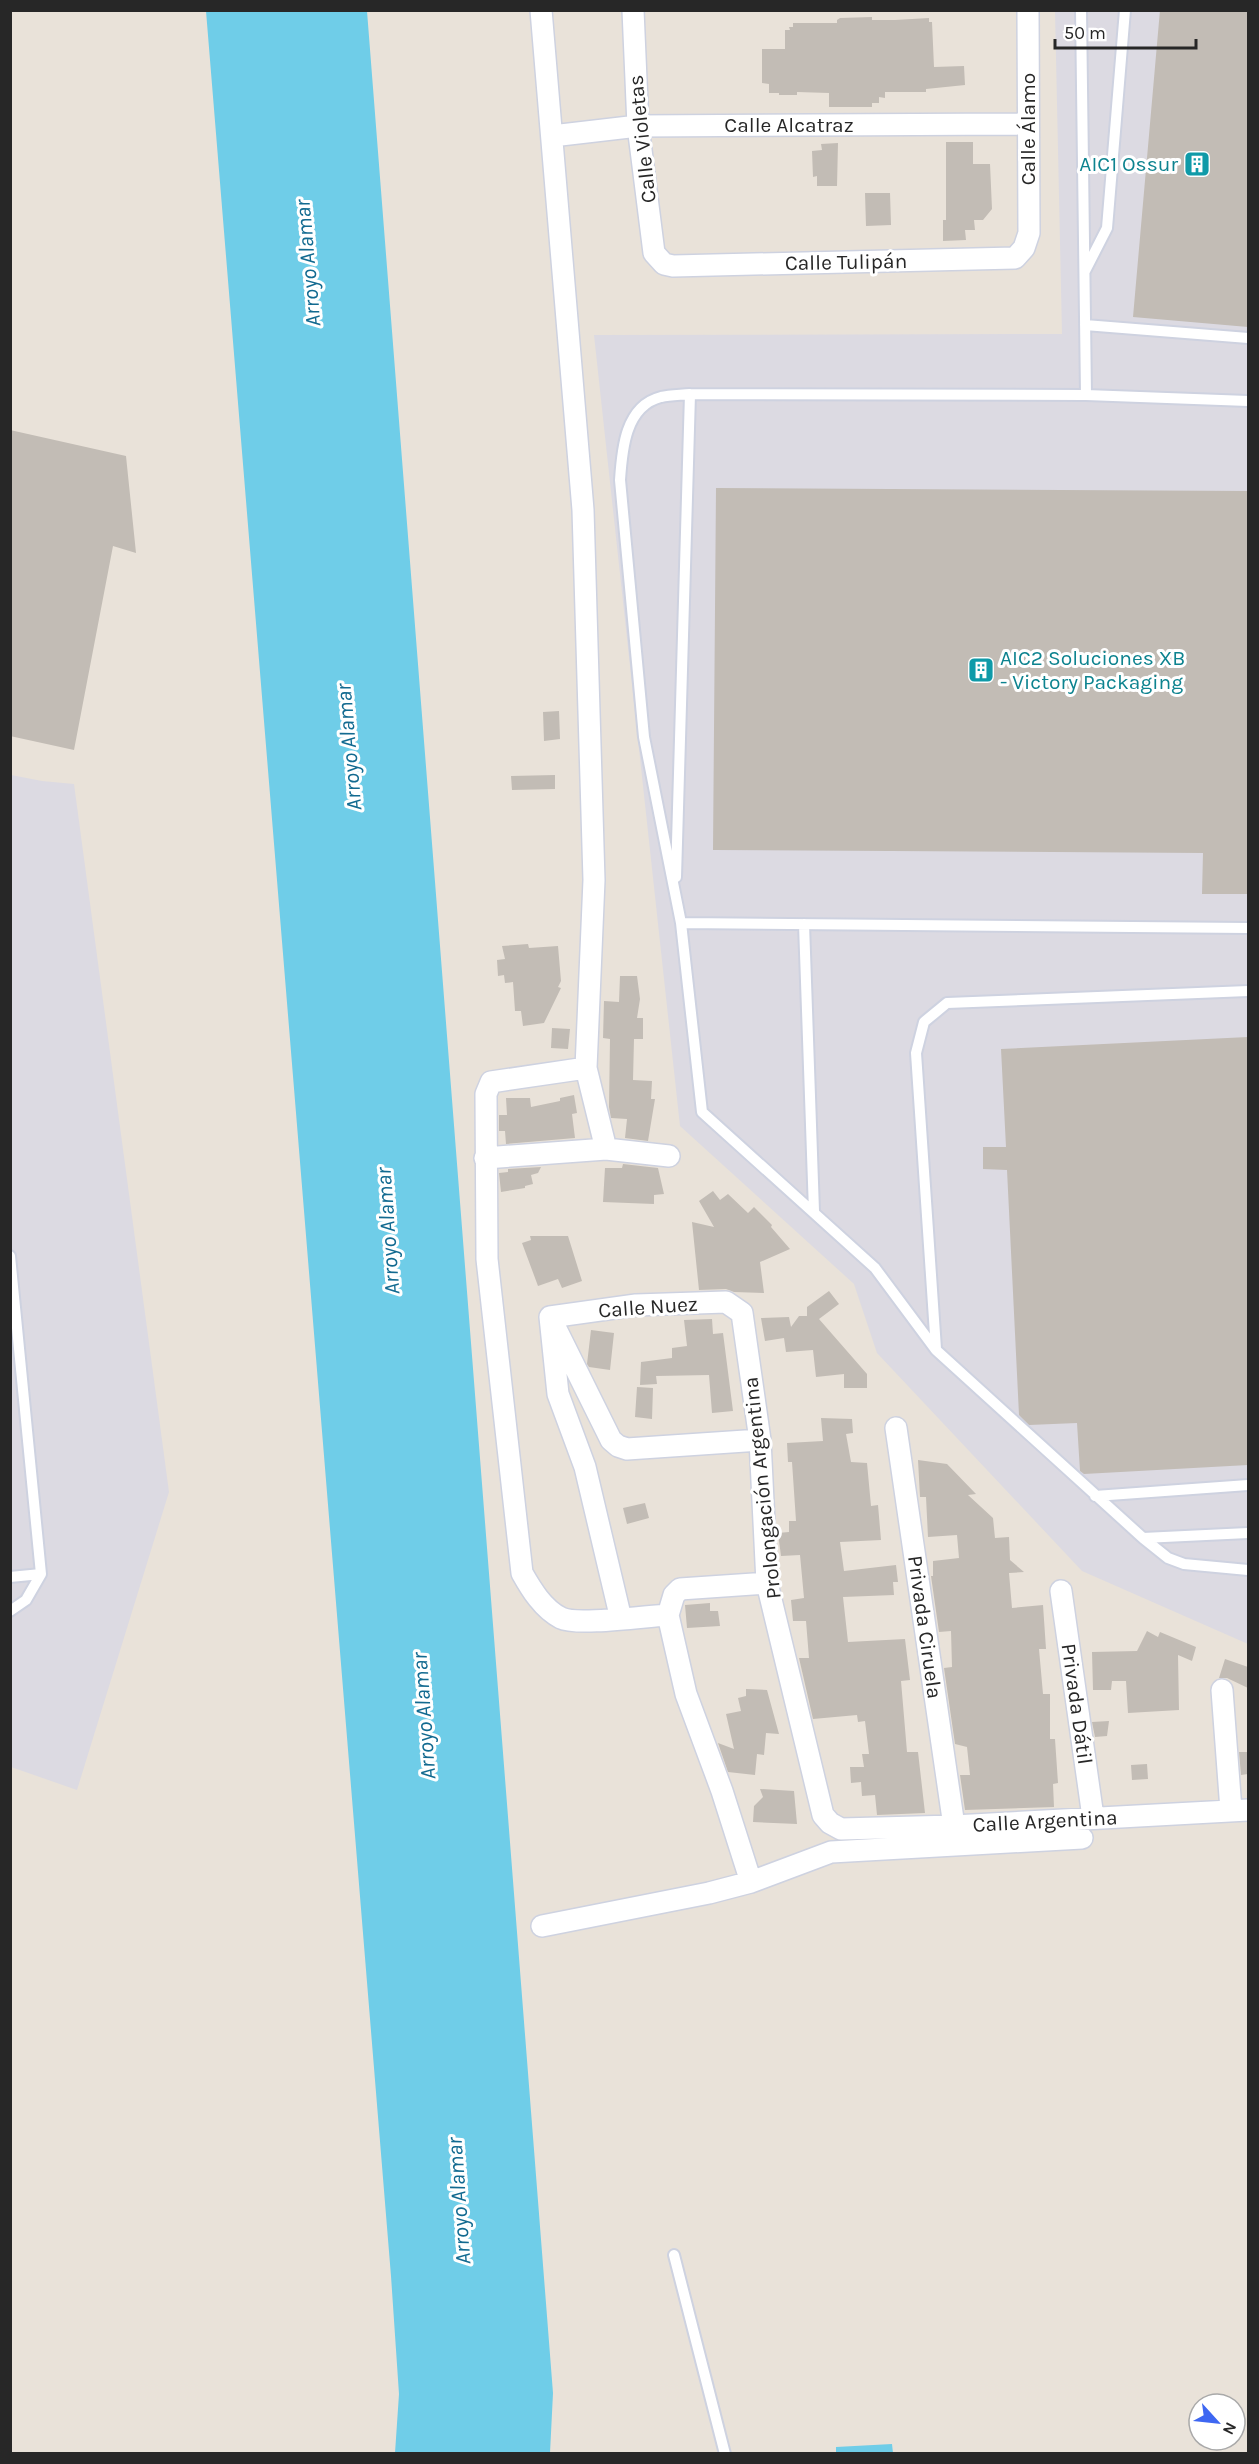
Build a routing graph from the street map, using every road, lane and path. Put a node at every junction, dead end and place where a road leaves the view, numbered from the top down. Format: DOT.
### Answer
graph roads {
  1 [pos="541,10"];
  2 [pos="633,10"];
  3 [pos="1028,10"];
  4 [pos="1081,10"];
  5 [pos="1125,10"];
  6 [pos="1028,124"];
  7 [pos="638,126"];
  8 [pos="552,136"];
  9 [pos="1024,248"];
  10 [pos="663,264"];
  11 [pos="1084,274"];
  12 [pos="1085,325"];
  13 [pos="1248,338"];
  14 [pos="690,394"];
  15 [pos="1086,395"];
  16 [pos="1248,401"];
  17 [pos="675,896"];
  18 [pos="681,923"];
  19 [pos="804,924"];
  20 [pos="1248,928"];
  21 [pos="1248,992"];
  22 [pos="586,1068"];
  23 [pos="606,1149"];
  24 [pos="669,1156"];
  25 [pos="485,1158"];
  26 [pos="814,1211"];
  27 [pos="10,1256"];
  28 [pos="742,1314"];
  29 [pos="550,1317"];
  30 [pos="936,1350"];
  31 [pos="896,1428"];
  32 [pos="760,1440"];
  33 [pos="1248,1485"];
  34 [pos="1095,1496"];
  35 [pos="1248,1533"];
  36 [pos="1143,1538"];
  37 [pos="1248,1570"];
  38 [pos="41,1574"];
  39 [pos="10,1577"];
  40 [pos="767,1583"];
  41 [pos="1061,1591"];
  42 [pos="671,1605"];
  43 [pos="10,1611"];
  44 [pos="621,1619"];
  45 [pos="1221,1690"];
  46 [pos="1240,1810"];
  47 [pos="1093,1818"];
  48 [pos="836,1826"];
  49 [pos="954,1826"];
  50 [pos="1082,1838"];
  51 [pos="831,1852"];
  52 [pos="751,1882"];
  53 [pos="543,1926"];
  54 [pos="674,2255"];
  55 [pos="725,2454"];
  1 -- 8 [label="street"];
  2 -- 7 [label="street, Calle Violetas"];
  3 -- 6 [label="street, Calle Álamo"];
  4 -- 11 [label="lane"];
  5 -- 11 [label="lane"];
  6 -- 7 [label="street, Calle Alcatraz"];
  6 -- 9 [label="street, Calle Álamo"];
  7 -- 8 [label="street, Calle Alcatraz"];
  7 -- 10 [label="street, Calle Violetas"];
  8 -- 22 [label="street"];
  9 -- 10 [label="street, Calle Tulipán"];
  11 -- 12 [label="lane"];
  12 -- 13 [label="lane"];
  12 -- 15 [label="lane"];
  14 -- 15 [label="lane"];
  14 -- 17 [label="lane"];
  14 -- 17 [label="lane"];
  15 -- 16 [label="lane"];
  17 -- 18 [label="lane"];
  18 -- 19 [label="lane"];
  18 -- 26 [label="lane"];
  19 -- 20 [label="lane"];
  19 -- 26 [label="lane"];
  21 -- 30 [label="lane"];
  22 -- 23 [label="street"];
  22 -- 25 [label="street"];
  23 -- 24 [label="street"];
  23 -- 25 [label="street"];
  25 -- 44 [label="street"];
  26 -- 30 [label="lane"];
  27 -- 38 [label="lane"];
  28 -- 29 [label="street, Calle Nuez"];
  28 -- 32 [label="street, Prolongación Argentina"];
  29 -- 32 [label="street"];
  29 -- 44 [label="street"];
  30 -- 34 [label="lane"];
  31 -- 49 [label="street, Privada Ciruela"];
  32 -- 40 [label="street, Prolongación Argentina"];
  33 -- 34 [label="lane"];
  34 -- 36 [label="lane"];
  35 -- 36 [label="lane"];
  36 -- 37 [label="lane"];
  38 -- 39 [label="lane"];
  38 -- 43 [label="lane"];
  40 -- 42 [label="street"];
  40 -- 48 [label="street, Prolongación Argentina"];
  41 -- 47 [label="street, Privada Dátil"];
  42 -- 44 [label="street"];
  42 -- 52 [label="street"];
  45 -- 46 [label="street"];
  46 -- 47 [label="street, Calle Argentina"];
  47 -- 49 [label="street, Calle Argentina"];
  48 -- 49 [label="street, Calle Argentina"];
  48 -- 51 [label="street"];
  50 -- 51 [label="street"];
  51 -- 52 [label="street"];
  52 -- 53 [label="street"];
  54 -- 55 [label="lane"];
}
